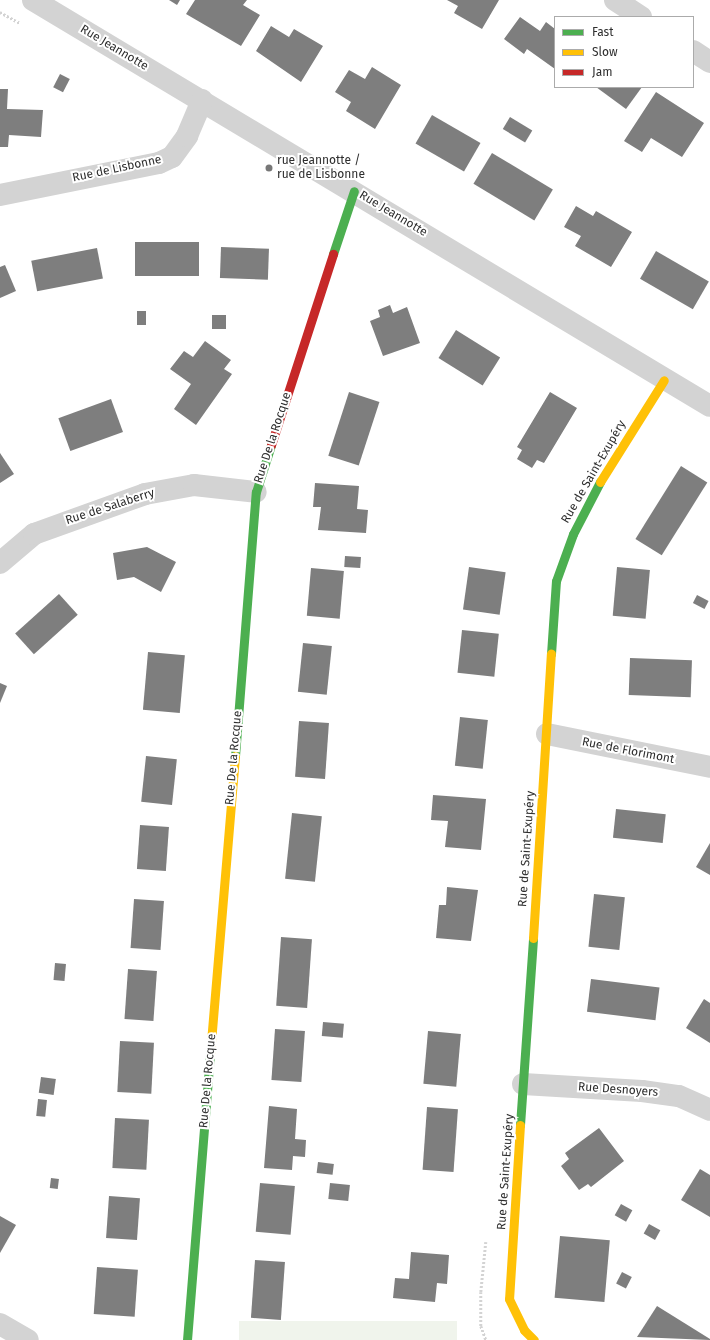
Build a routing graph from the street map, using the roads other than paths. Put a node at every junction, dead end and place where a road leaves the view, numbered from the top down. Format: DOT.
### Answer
graph roads {
  1 [pos="33,0"];
  2 [pos="615,0"];
  3 [pos="640,16"];
  4 [pos="694,52"];
  5 [pos="710,62"];
  6 [pos="202,100"];
  7 [pos="354,191"];
  8 [pos="0,195"];
  9 [pos="664,380"];
  10 [pos="710,406"];
  11 [pos="256,492"];
  12 [pos="0,562"];
  13 [pos="547,734"];
  14 [pos="710,767"];
  15 [pos="523,1084"];
  16 [pos="710,1110"];
  17 [pos="0,1324"];
  18 [pos="28,1340"];
  19 [pos="187,1340"];
  20 [pos="534,1340"];
  1 -- 6 [label="street, Rue Jeannotte"];
  2 -- 3 [label="street"];
  4 -- 5 [label="street"];
  6 -- 7 [label="street, Rue Jeannotte"];
  6 -- 8 [label="street, Rue de Lisbonne"];
  7 -- 9 [label="street, Rue Jeannotte"];
  7 -- 11 [label="street, Rue De la Rocque"];
  9 -- 10 [label="street, Rue Jeannotte"];
  9 -- 13 [label="street, Rue de Saint-Exupéry"];
  11 -- 12 [label="street, Rue de Salaberry"];
  11 -- 19 [label="street, Rue De la Rocque"];
  13 -- 14 [label="street, Rue de Florimont"];
  13 -- 15 [label="street, Rue de Saint-Exupéry"];
  15 -- 16 [label="street, Rue Desnoyers"];
  15 -- 20 [label="street, Rue de Saint-Exupéry"];
  17 -- 18 [label="street"];
}
